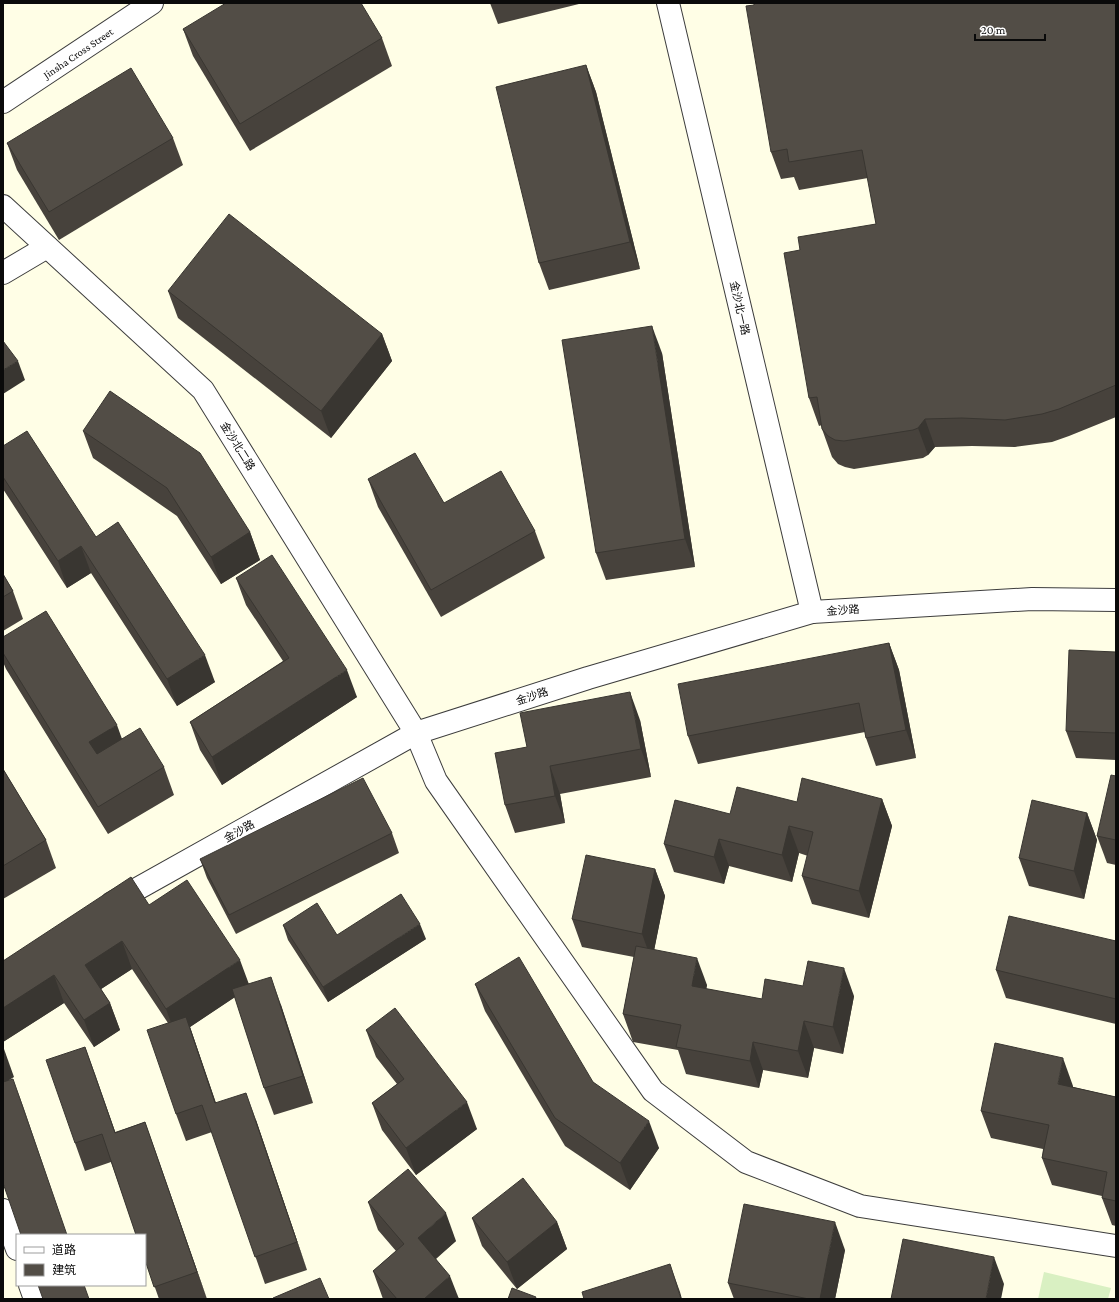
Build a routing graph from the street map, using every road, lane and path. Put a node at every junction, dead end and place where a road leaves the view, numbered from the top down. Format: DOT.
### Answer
graph roads {
  1 [pos="152,3"];
  2 [pos="668,3"];
  3 [pos="3,102"];
  4 [pos="3,206"];
  5 [pos="47,247"];
  6 [pos="3,274"];
  7 [pos="1116,600"];
  8 [pos="812,612"];
  9 [pos="416,733"];
  10 [pos="97,912"];
  11 [pos="3,1210"];
  12 [pos="16,1246"];
  13 [pos="1116,1246"];
  14 [pos="30,1286"];
  15 [pos="35,1299"];
  1 -- 3 [label="street, Jinsha Cross Street"];
  2 -- 8 [label="street, 金沙北一路"];
  4 -- 5 [label="street, 金沙北二路"];
  5 -- 6 [label="street"];
  5 -- 9 [label="street, 金沙北二路"];
  7 -- 8 [label="street, 金沙路"];
  8 -- 9 [label="street, 金沙路"];
  9 -- 10 [label="street, 金沙路"];
  9 -- 13 [label="street, 金沙北二路"];
  11 -- 12 [label="street"];
  14 -- 15 [label="street"];
}
